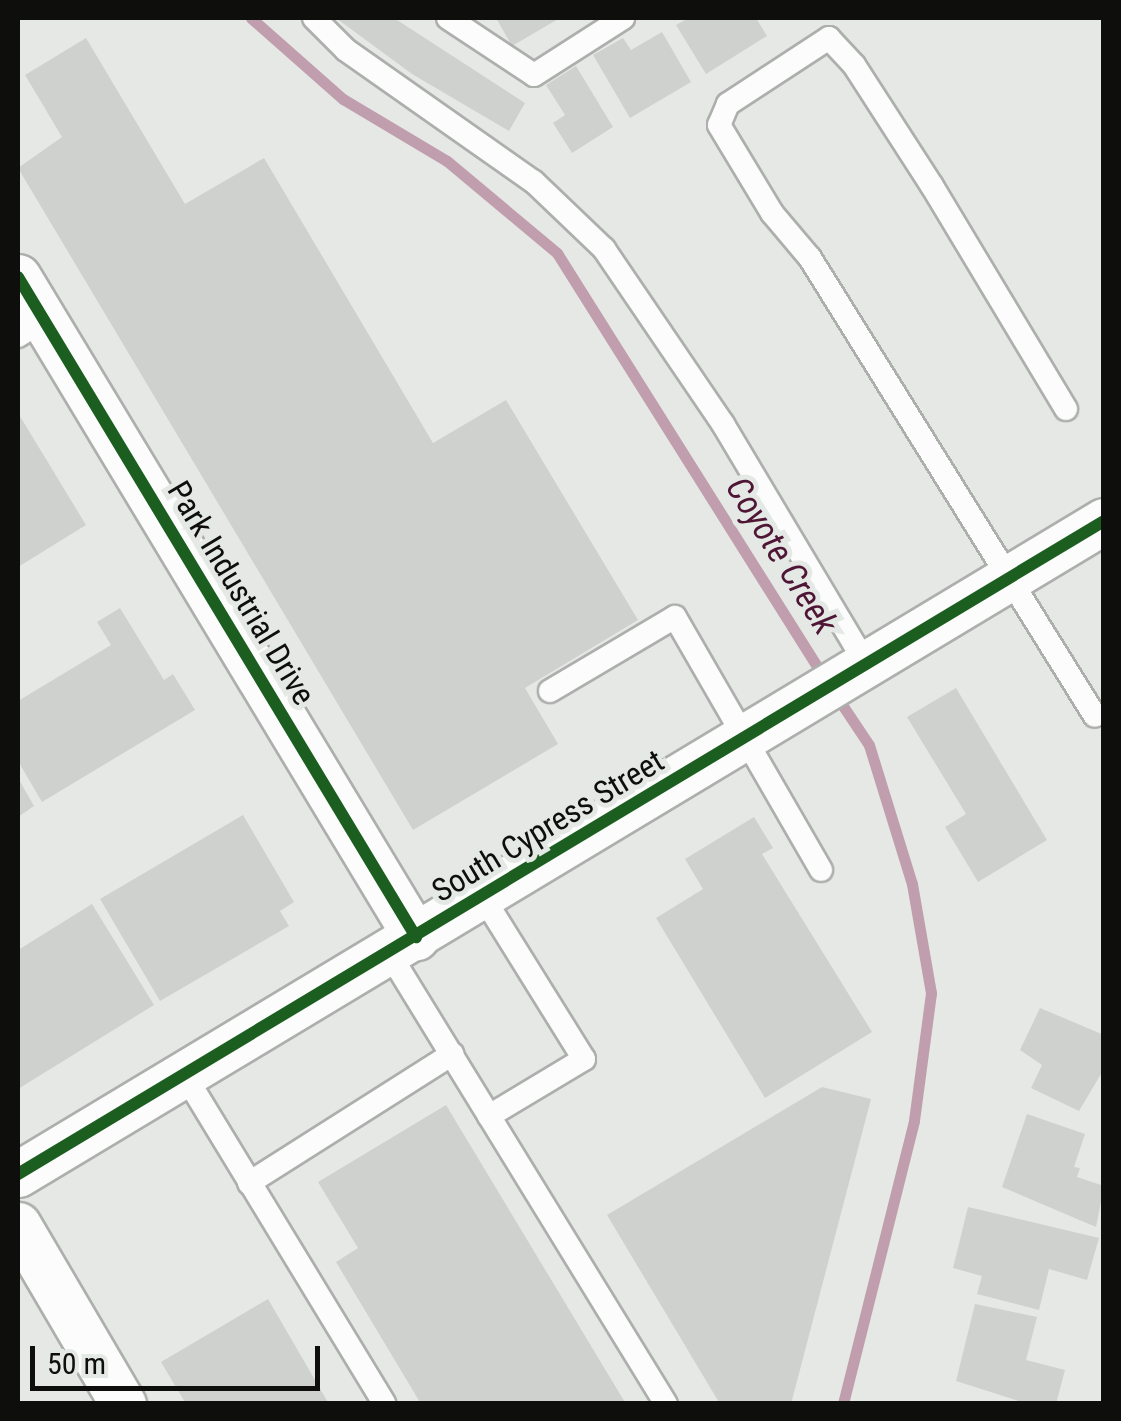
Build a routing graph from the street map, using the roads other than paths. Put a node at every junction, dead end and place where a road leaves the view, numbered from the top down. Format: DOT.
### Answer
graph roads {
  1 [pos="314,18"];
  2 [pos="448,18"];
  3 [pos="623,18"];
  4 [pos="18,277"];
  5 [pos="31,328"];
  6 [pos="1066,409"];
  7 [pos="1104,521"];
  8 [pos="1011,578"];
  9 [pos="856,673"];
  10 [pos="550,692"];
  11 [pos="1095,716"];
  12 [pos="746,738"];
  13 [pos="821,870"];
  14 [pos="483,896"];
  15 [pos="403,945"];
  16 [pos="452,1054"];
  17 [pos="184,1074"];
  18 [pos="489,1116"];
  19 [pos="18,1174"];
  20 [pos="249,1183"];
  21 [pos="18,1226"];
  22 [pos="123,1404"];
  23 [pos="385,1404"];
  24 [pos="666,1404"];
  1 -- 9 [label="lane"];
  2 -- 3 [label="lane"];
  4 -- 5 [label="street, Park Industrial Drive"];
  5 -- 15 [label="street, Park Industrial Drive"];
  6 -- 8 [label="lane"];
  7 -- 8 [label="street, South Cypress Street"];
  8 -- 9 [label="street, South Cypress Street"];
  8 -- 11 [label="lane"];
  9 -- 12 [label="street, South Cypress Street"];
  10 -- 12 [label="lane"];
  12 -- 13 [label="lane"];
  12 -- 14 [label="street, South Cypress Street"];
  14 -- 15 [label="street, South Cypress Street"];
  14 -- 18 [label="lane"];
  15 -- 16 [label="lane"];
  15 -- 17 [label="street, South Cypress Street"];
  16 -- 18 [label="lane"];
  16 -- 20 [label="lane"];
  17 -- 19 [label="street, South Cypress Street"];
  17 -- 20 [label="lane"];
  18 -- 24 [label="lane"];
  20 -- 23 [label="lane"];
  21 -- 22 [label="street"];
}
